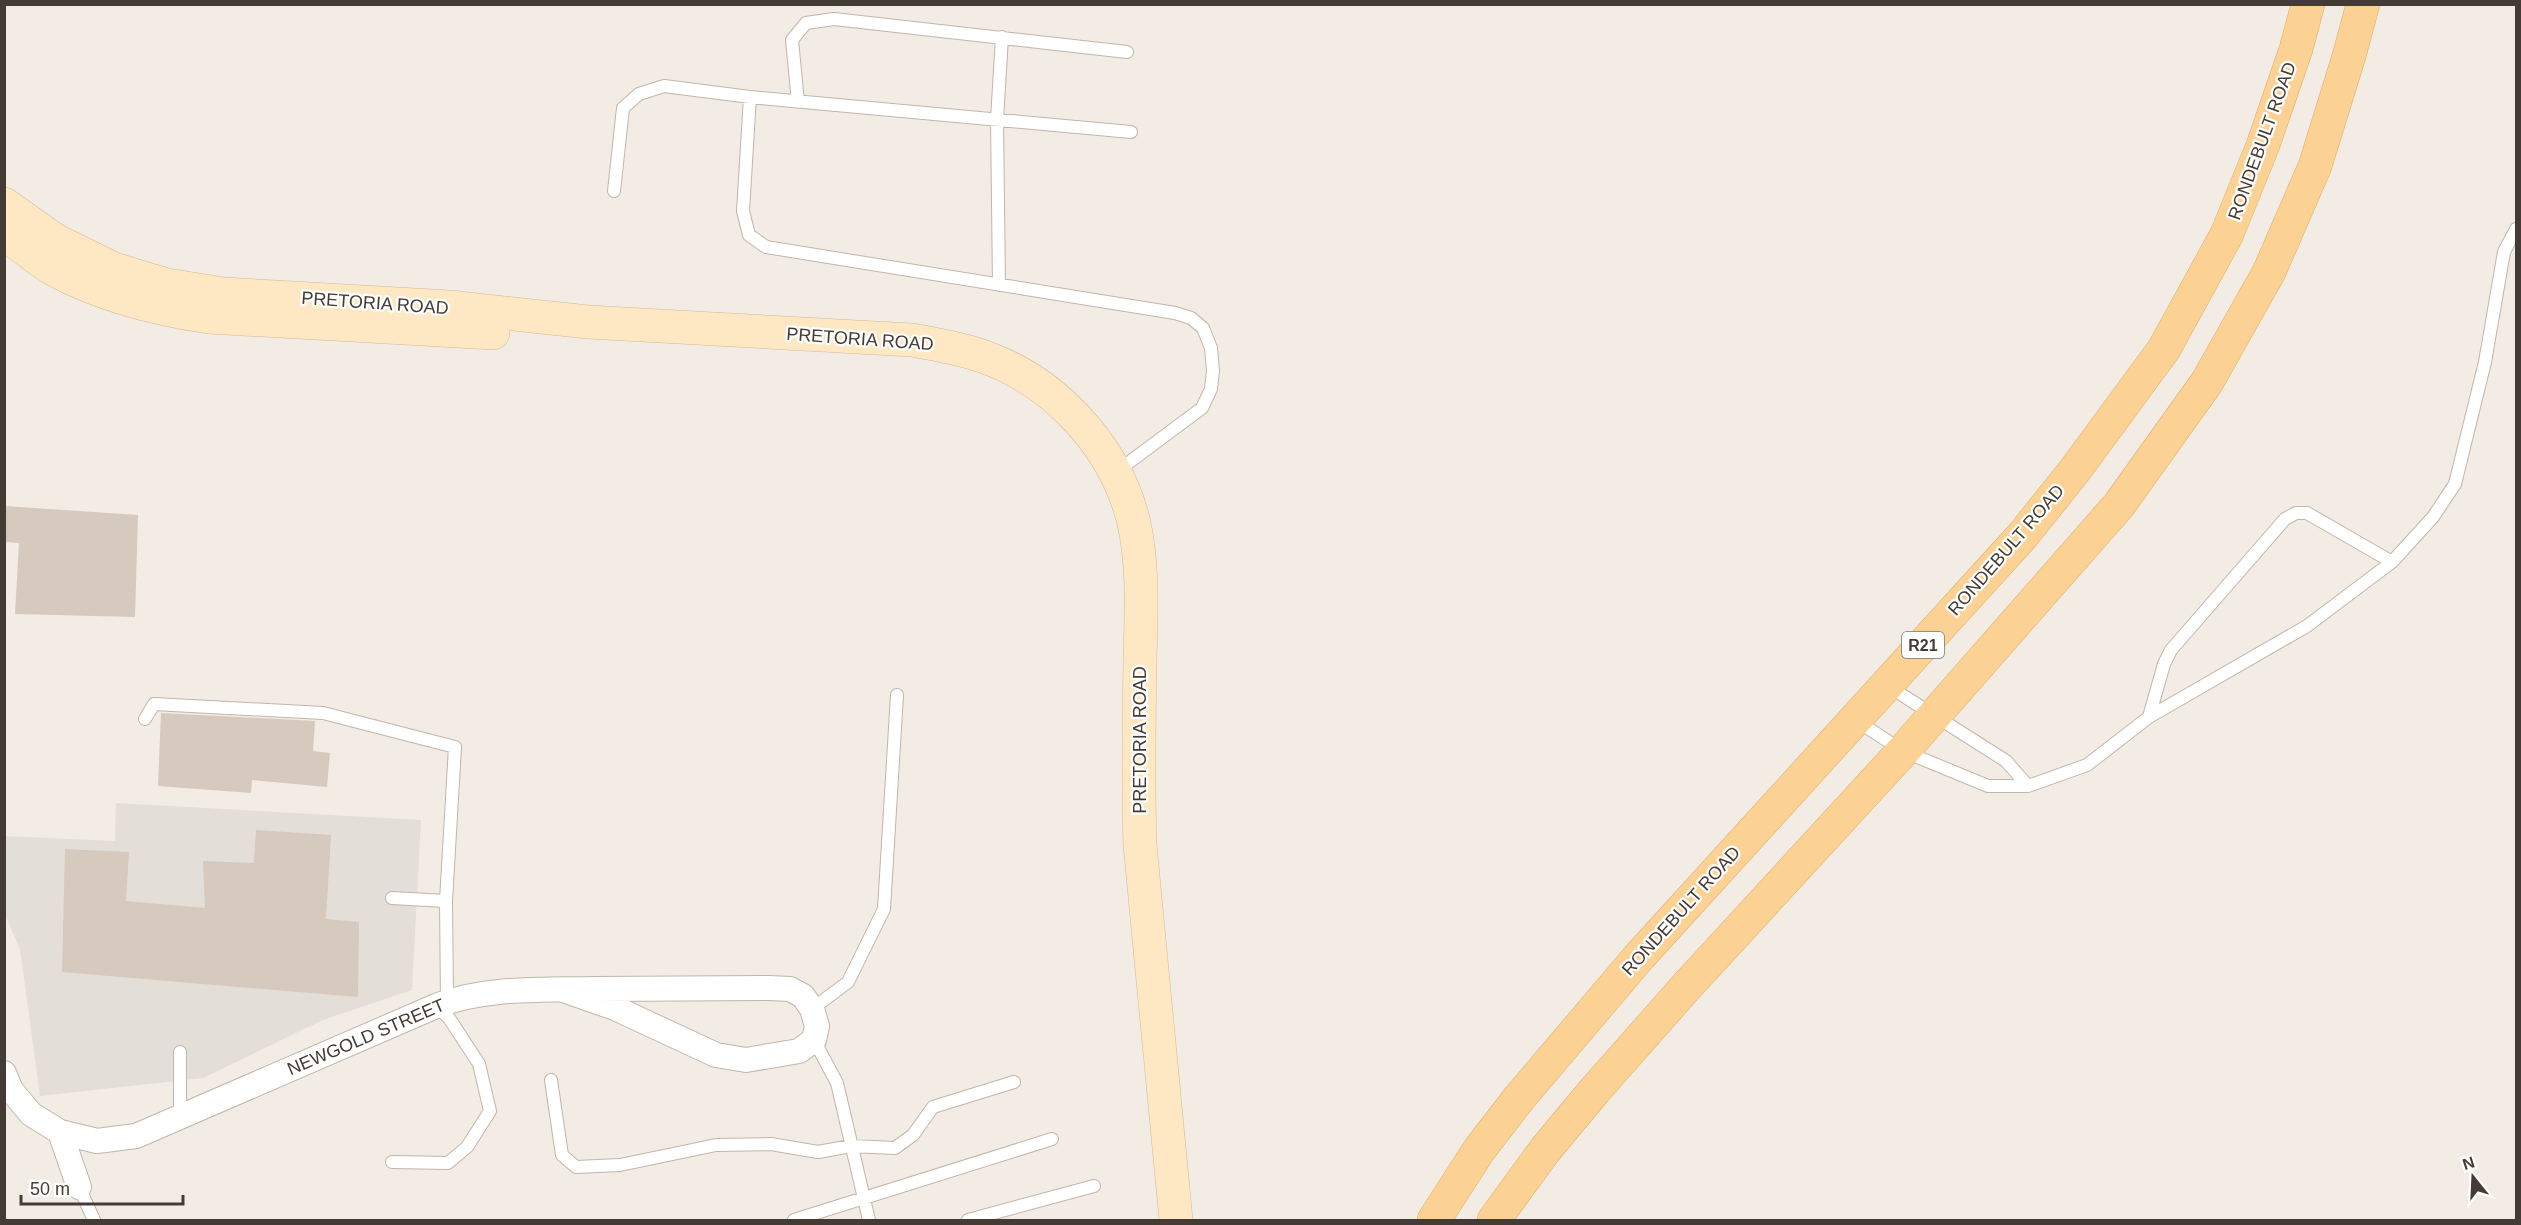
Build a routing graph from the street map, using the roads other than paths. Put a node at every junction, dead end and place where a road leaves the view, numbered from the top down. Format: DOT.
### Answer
graph roads {
  1 [pos="2308,4"];
  2 [pos="2362,4"];
  3 [pos="1002,38"];
  4 [pos="1127,52"];
  5 [pos="750,97"];
  6 [pos="798,102"];
  7 [pos="997,118"];
  8 [pos="1131,132"];
  9 [pos="614,191"];
  10 [pos="4,204"];
  11 [pos="2517,229"];
  12 [pos="4,232"];
  13 [pos="999,285"];
  14 [pos="189,301"];
  15 [pos="1089,448"];
  16 [pos="1115,473"];
  17 [pos="2392,562"];
  18 [pos="1887,685"];
  19 [pos="897,694"];
  20 [pos="1933,715"];
  21 [pos="2149,717"];
  22 [pos="145,719"];
  23 [pos="1856,720"];
  24 [pos="1903,751"];
  25 [pos="2028,786"];
  26 [pos="392,898"];
  27 [pos="446,901"];
  28 [pos="563,990"];
  29 [pos="441,1004"];
  30 [pos="812,1009"];
  31 [pos="1149,1027"];
  32 [pos="814,1040"];
  33 [pos="180,1052"];
  34 [pos="4,1073"];
  35 [pos="551,1080"];
  36 [pos="1014,1083"];
  37 [pos="180,1117"];
  38 [pos="60,1132"];
  39 [pos="1052,1138"];
  40 [pos="851,1146"];
  41 [pos="392,1162"];
  42 [pos="1094,1186"];
  43 [pos="79,1187"];
  44 [pos="864,1198"];
  45 [pos="94,1221"];
  46 [pos="794,1221"];
  47 [pos="869,1221"];
  48 [pos="968,1221"];
  49 [pos="1160,1221"];
  50 [pos="1176,1221"];
  51 [pos="1434,1221"];
  52 [pos="1494,1221"];
  1 -- 18 [label="main road, RONDEBULT ROAD / R21"];
  2 -- 20 [label="main road"];
  3 -- 4 [label="lane"];
  3 -- 6 [label="lane"];
  3 -- 7 [label="lane"];
  5 -- 6 [label="lane"];
  5 -- 9 [label="lane"];
  5 -- 13 [label="lane"];
  6 -- 7 [label="lane"];
  7 -- 8 [label="lane"];
  7 -- 13 [label="lane"];
  10 -- 14 [label="street, PRETORIA ROAD"];
  11 -- 17 [label="lane"];
  12 -- 14 [label="street, PRETORIA ROAD"];
  13 -- 16 [label="lane"];
  14 -- 15 [label="street, PRETORIA ROAD"];
  15 -- 16 [label="street, PRETORIA ROAD"];
  15 -- 31 [label="street, PRETORIA ROAD"];
  16 -- 31 [label="street, PRETORIA ROAD"];
  17 -- 21 [label="lane"];
  17 -- 21 [label="lane"];
  18 -- 20 [label="lane"];
  18 -- 23 [label="main road, RONDEBULT ROAD / R21"];
  19 -- 30 [label="lane"];
  20 -- 24 [label="main road"];
  20 -- 25 [label="lane"];
  21 -- 25 [label="lane"];
  22 -- 27 [label="lane"];
  23 -- 24 [label="lane"];
  23 -- 51 [label="main road, RONDEBULT ROAD / R21"];
  24 -- 25 [label="lane"];
  24 -- 52 [label="main road"];
  26 -- 27 [label="lane"];
  27 -- 29 [label="lane"];
  28 -- 29 [label="street, NEWGOLD STREET"];
  28 -- 30 [label="street, NEWGOLD STREET"];
  28 -- 32 [label="street"];
  29 -- 37 [label="street, NEWGOLD STREET"];
  29 -- 41 [label="lane"];
  30 -- 32 [label="street"];
  31 -- 49 [label="street, PRETORIA ROAD"];
  31 -- 50 [label="street, PRETORIA ROAD"];
  32 -- 40 [label="lane"];
  33 -- 37 [label="lane"];
  34 -- 38 [label="street, NEWGOLD STREET"];
  35 -- 40 [label="lane"];
  36 -- 40 [label="lane"];
  37 -- 38 [label="street, NEWGOLD STREET"];
  38 -- 43 [label="street"];
  39 -- 44 [label="lane"];
  40 -- 44 [label="lane"];
  42 -- 48 [label="lane"];
  43 -- 45 [label="lane"];
  44 -- 46 [label="lane"];
  44 -- 47 [label="lane"];
}
